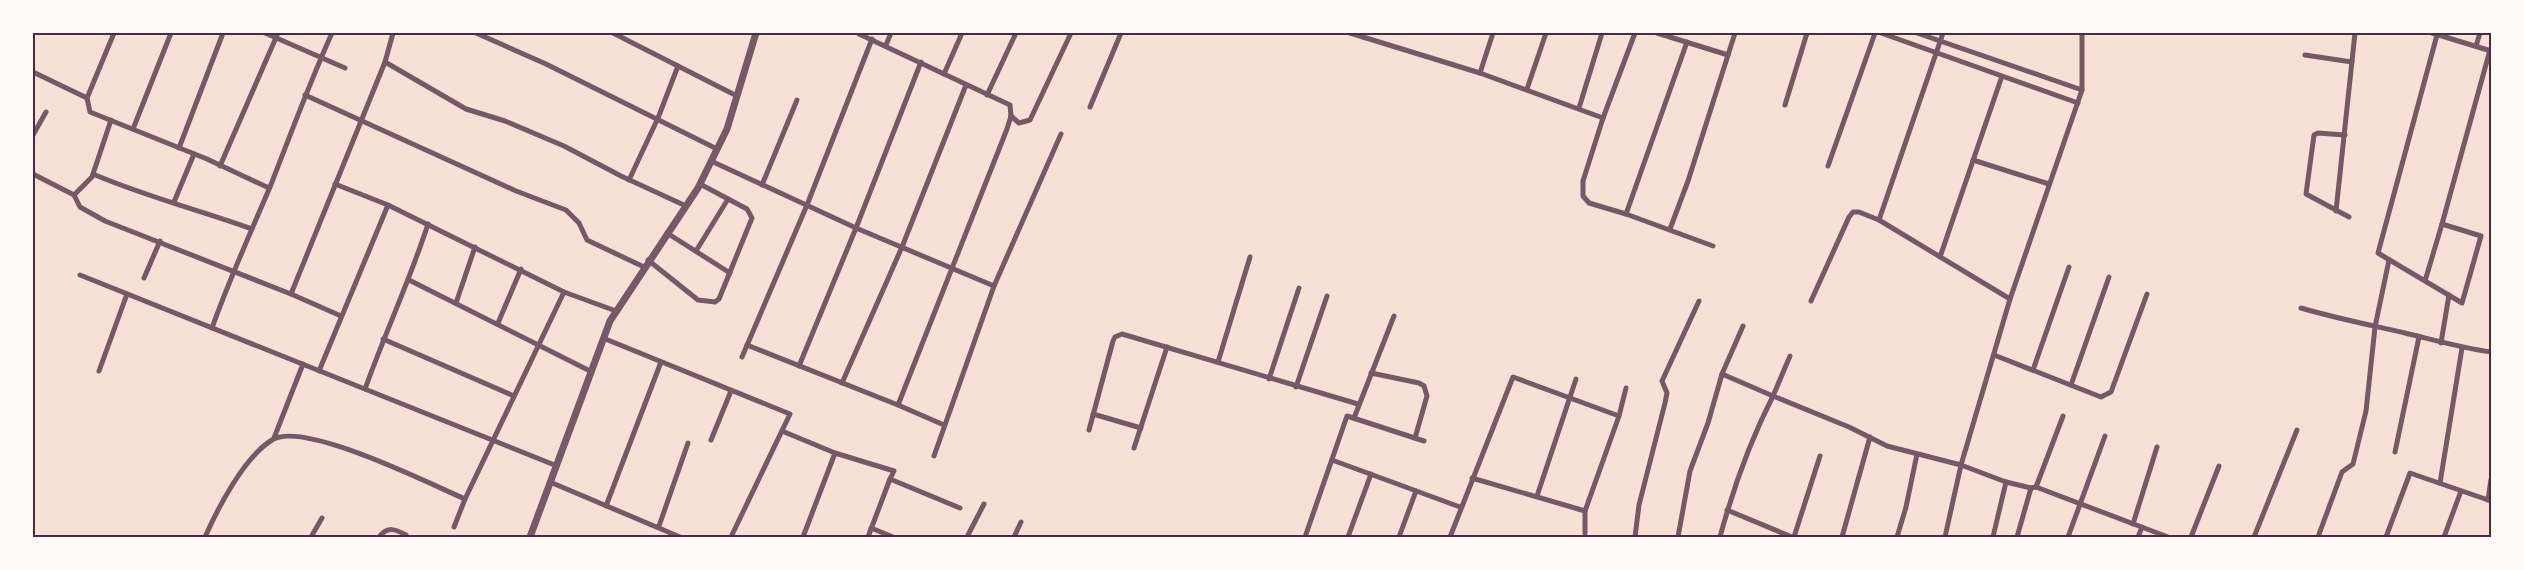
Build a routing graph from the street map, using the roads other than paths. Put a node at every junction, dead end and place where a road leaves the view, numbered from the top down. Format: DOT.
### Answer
graph roads {
  1 [pos="114,33"];
  2 [pos="171,33"];
  3 [pos="223,33"];
  4 [pos="265,33"];
  5 [pos="332,33"];
  6 [pos="393,33"];
  7 [pos="476,33"];
  8 [pos="613,33"];
  9 [pos="756,33"];
  10 [pos="891,33"];
  11 [pos="962,33"];
  12 [pos="1016,33"];
  13 [pos="1071,33"];
  14 [pos="1121,33"];
  15 [pos="1350,33"];
  16 [pos="1494,33"];
  17 [pos="1546,33"];
  18 [pos="1602,33"];
  19 [pos="1635,33"];
  20 [pos="1657,33"];
  21 [pos="1735,33"];
  22 [pos="1807,33"];
  23 [pos="1875,33"];
  24 [pos="1881,33"];
  25 [pos="1917,33"];
  26 [pos="1943,33"];
  27 [pos="2082,33"];
  28 [pos="2355,33"];
  29 [pos="2480,33"];
  30 [pos="859,34"];
  31 [pos="2435,34"];
  32 [pos="277,36"];
  33 [pos="872,39"];
  34 [pos="1940,41"];
  35 [pos="1687,42"];
  36 [pos="886,45"];
  37 [pos="2476,46"];
  38 [pos="2490,50"];
  39 [pos="1936,52"];
  40 [pos="1728,55"];
  41 [pos="2305,55"];
  42 [pos="321,57"];
  43 [pos="385,62"];
  44 [pos="921,62"];
  45 [pos="2352,62"];
  46 [pos="678,66"];
  47 [pos="345,68"];
  48 [pos="33,72"];
  49 [pos="1480,73"];
  50 [pos="944,74"];
  51 [pos="2002,76"];
  52 [pos="966,85"];
  53 [pos="1527,89"];
  54 [pos="2082,90"];
  55 [pos="305,95"];
  56 [pos="987,95"];
  57 [pos="737,96"];
  58 [pos="87,98"];
  59 [pos="797,100"];
  60 [pos="2078,103"];
  61 [pos="1785,105"];
  62 [pos="1090,107"];
  63 [pos="1579,108"];
  64 [pos="46,112"];
  65 [pos="1011,116"];
  66 [pos="658,118"];
  67 [pos="1603,118"];
  68 [pos="111,120"];
  69 [pos="361,120"];
  70 [pos="133,129"];
  71 [pos="1061,134"];
  72 [pos="33,135"];
  73 [pos="2344,135"];
  74 [pos="179,148"];
  75 [pos="717,149"];
  76 [pos="194,154"];
  77 [pos="1973,160"];
  78 [pos="711,161"];
  79 [pos="220,166"];
  80 [pos="1828,166"];
  81 [pos="33,174"];
  82 [pos="93,174"];
  83 [pos="629,180"];
  84 [pos="336,184"];
  85 [pos="700,184"];
  86 [pos="2049,184"];
  87 [pos="762,185"];
  88 [pos="269,188"];
  89 [pos="74,195"];
  90 [pos="728,199"];
  91 [pos="174,202"];
  92 [pos="388,205"];
  93 [pos="807,205"];
  94 [pos="686,206"];
  95 [pos="2336,211"];
  96 [pos="1626,214"];
  97 [pos="2349,217"];
  98 [pos="1879,220"];
  99 [pos="428,224"];
  100 [pos="2442,224"];
  101 [pos="856,228"];
  102 [pos="252,229"];
  103 [pos="1670,230"];
  104 [pos="667,233"];
  105 [pos="160,241"];
  106 [pos="1713,246"];
  107 [pos="902,247"];
  108 [pos="475,248"];
  109 [pos="696,251"];
  110 [pos="1250,257"];
  111 [pos="1940,257"];
  112 [pos="2389,260"];
  113 [pos="646,263"];
  114 [pos="2069,267"];
  115 [pos="953,268"];
  116 [pos="521,269"];
  117 [pos="232,272"];
  118 [pos="730,273"];
  119 [pos="80,275"];
  120 [pos="144,278"];
  121 [pos="2109,278"];
  122 [pos="409,280"];
  123 [pos="2426,281"];
  124 [pos="994,286"];
  125 [pos="1299,288"];
  126 [pos="564,291"];
  127 [pos="127,294"];
  128 [pos="291,294"];
  129 [pos="2147,294"];
  130 [pos="2449,295"];
  131 [pos="1327,297"];
  132 [pos="2010,299"];
  133 [pos="1699,301"];
  134 [pos="1811,301"];
  135 [pos="456,303"];
  136 [pos="2301,308"];
  137 [pos="616,311"];
  138 [pos="341,316"];
  139 [pos="1394,316"];
  140 [pos="498,323"];
  141 [pos="1743,326"];
  142 [pos="2375,327"];
  143 [pos="212,328"];
  144 [pos="2419,337"];
  145 [pos="603,338"];
  146 [pos="383,339"];
  147 [pos="2441,343"];
  148 [pos="538,344"];
  149 [pos="747,345"];
  150 [pos="1167,347"];
  151 [pos="2462,348"];
  152 [pos="2491,352"];
  153 [pos="1994,355"];
  154 [pos="1790,356"];
  155 [pos="742,357"];
  156 [pos="661,362"];
  157 [pos="1218,362"];
  158 [pos="303,364"];
  159 [pos="799,366"];
  160 [pos="2033,370"];
  161 [pos="99,371"];
  162 [pos="319,371"];
  163 [pos="590,371"];
  164 [pos="1371,373"];
  165 [pos="1722,374"];
  166 [pos="1576,378"];
  167 [pos="1269,379"];
  168 [pos="842,383"];
  169 [pos="2071,385"];
  170 [pos="1296,387"];
  171 [pos="1626,388"];
  172 [pos="365,389"];
  173 [pos="731,391"];
  174 [pos="514,396"];
  175 [pos="1773,396"];
  176 [pos="1570,398"];
  177 [pos="1358,404"];
  178 [pos="898,405"];
  179 [pos="1093,414"];
  180 [pos="1619,416"];
  181 [pos="2063,416"];
  182 [pos="1354,418"];
  183 [pos="944,425"];
  184 [pos="1141,428"];
  185 [pos="1089,430"];
  186 [pos="2296,430"];
  187 [pos="782,431"];
  188 [pos="2105,436"];
  189 [pos="1870,437"];
  190 [pos="274,438"];
  191 [pos="1415,438"];
  192 [pos="493,440"];
  193 [pos="711,440"];
  194 [pos="1425,441"];
  195 [pos="688,443"];
  196 [pos="2157,447"];
  197 [pos="1134,448"];
  198 [pos="2395,452"];
  199 [pos="835,453"];
  200 [pos="1917,454"];
  201 [pos="934,456"];
  202 [pos="1820,456"];
  203 [pos="1332,460"];
  204 [pos="1961,465"];
  205 [pos="557,466"];
  206 [pos="2219,466"];
  207 [pos="1371,474"];
  208 [pos="1472,478"];
  209 [pos="890,479"];
  210 [pos="2491,479"];
  211 [pos="550,482"];
  212 [pos="2006,482"];
  213 [pos="2440,483"];
  214 [pos="2034,487"];
  215 [pos="2461,490"];
  216 [pos="1416,491"];
  217 [pos="1537,496"];
  218 [pos="465,499"];
  219 [pos="2489,501"];
  220 [pos="2079,503"];
  221 [pos="984,504"];
  222 [pos="606,506"];
  223 [pos="1460,507"];
  224 [pos="960,508"];
  225 [pos="1727,510"];
  226 [pos="1585,511"];
  227 [pos="322,518"];
  228 [pos="1021,522"];
  229 [pos="2133,524"];
  230 [pos="659,526"];
  231 [pos="454,527"];
  232 [pos="2142,527"];
  233 [pos="871,528"];
  234 [pos="1585,533"];
  235 [pos="406,535"];
  236 [pos="205,537"];
  237 [pos="311,537"];
  238 [pos="379,537"];
  239 [pos="530,537"];
  240 [pos="680,537"];
  241 [pos="730,537"];
  242 [pos="803,537"];
  243 [pos="868,537"];
  244 [pos="893,537"];
  245 [pos="967,537"];
  246 [pos="1014,537"];
  247 [pos="1305,537"];
  248 [pos="1348,537"];
  249 [pos="1399,537"];
  250 [pos="1449,537"];
  251 [pos="1635,537"];
  252 [pos="1678,537"];
  253 [pos="1720,537"];
  254 [pos="1793,537"];
  255 [pos="1842,537"];
  256 [pos="1897,537"];
  257 [pos="1946,537"];
  258 [pos="1993,537"];
  259 [pos="2017,537"];
  260 [pos="2067,537"];
  261 [pos="2138,537"];
  262 [pos="2168,537"];
  263 [pos="2191,537"];
  264 [pos="2254,537"];
  265 [pos="2318,537"];
  266 [pos="2386,537"];
  267 [pos="2444,537"];
  1 -- 58 [label="street"];
  2 -- 70 [label="street"];
  3 -- 74 [label="street"];
  4 -- 32 [label="street"];
  5 -- 42 [label="street"];
  6 -- 43 [label="street"];
  7 -- 66 [label="street"];
  8 -- 46 [label="street"];
  9 -- 57 [label="street"];
  10 -- 36 [label="street"];
  11 -- 50 [label="street"];
  12 -- 56 [label="street"];
  13 -- 65 [label="street"];
  14 -- 62 [label="street"];
  15 -- 49 [label="street"];
  16 -- 49 [label="street"];
  17 -- 53 [label="street"];
  18 -- 63 [label="street"];
  19 -- 67 [label="street"];
  20 -- 35 [label="street"];
  21 -- 40 [label="street"];
  22 -- 61 [label="street"];
  23 -- 80 [label="street"];
  24 -- 39 [label="street"];
  25 -- 34 [label="street"];
  26 -- 34 [label="street"];
  27 -- 54 [label="street"];
  28 -- 45 [label="street"];
  29 -- 37 [label="street"];
  30 -- 33 [label="street"];
  31 -- 37 [label="street"];
  31 -- 112 [label="street"];
  32 -- 42 [label="street"];
  32 -- 79 [label="street"];
  33 -- 36 [label="street"];
  33 -- 93 [label="street"];
  34 -- 39 [label="street"];
  34 -- 54 [label="street"];
  35 -- 40 [label="street"];
  35 -- 96 [label="street"];
  36 -- 44 [label="street"];
  37 -- 38 [label="street"];
  38 -- 100 [label="street"];
  39 -- 51 [label="street"];
  39 -- 98 [label="street"];
  40 -- 103 [label="street"];
  41 -- 45 [label="street"];
  42 -- 47 [label="street"];
  42 -- 55 [label="street"];
  43 -- 69 [label="street"];
  43 -- 83 [label="street"];
  44 -- 50 [label="street"];
  44 -- 101 [label="street"];
  45 -- 73 [label="street"];
  46 -- 57 [label="street"];
  46 -- 66 [label="street"];
  48 -- 58 [label="street"];
  49 -- 53 [label="street"];
  50 -- 52 [label="street"];
  51 -- 60 [label="street"];
  51 -- 77 [label="street"];
  52 -- 56 [label="street"];
  52 -- 107 [label="street"];
  53 -- 63 [label="street"];
  54 -- 60 [label="street"];
  55 -- 69 [label="street"];
  55 -- 88 [label="street"];
  56 -- 65 [label="street"];
  57 -- 75 [label="street"];
  58 -- 68 [label="street"];
  59 -- 87 [label="street"];
  60 -- 86 [label="street"];
  63 -- 67 [label="street"];
  64 -- 72 [label="street"];
  65 -- 115 [label="street"];
  66 -- 75 [label="street"];
  66 -- 83 [label="street"];
  67 -- 96 [label="street"];
  68 -- 70 [label="street"];
  68 -- 82 [label="street"];
  69 -- 84 [label="street"];
  69 -- 113 [label="street"];
  70 -- 74 [label="street"];
  71 -- 124 [label="street"];
  73 -- 95 [label="street"];
  73 -- 95 [label="street"];
  74 -- 76 [label="street"];
  75 -- 78 [label="street"];
  76 -- 79 [label="street"];
  76 -- 91 [label="street"];
  77 -- 86 [label="street"];
  77 -- 111 [label="street"];
  78 -- 85 [label="street"];
  78 -- 87 [label="street"];
  79 -- 88 [label="street"];
  81 -- 89 [label="street"];
  82 -- 89 [label="street"];
  82 -- 91 [label="street"];
  83 -- 94 [label="street"];
  84 -- 92 [label="street"];
  84 -- 128 [label="street"];
  85 -- 90 [label="street"];
  85 -- 94 [label="street"];
  86 -- 132 [label="street"];
  87 -- 93 [label="street"];
  88 -- 102 [label="street"];
  89 -- 105 [label="street"];
  90 -- 109 [label="street"];
  90 -- 118 [label="street"];
  91 -- 102 [label="street"];
  92 -- 99 [label="street"];
  92 -- 138 [label="street"];
  93 -- 101 [label="street"];
  93 -- 149 [label="street"];
  94 -- 104 [label="street"];
  95 -- 97 [label="street"];
  96 -- 103 [label="street"];
  98 -- 111 [label="street"];
  98 -- 134 [label="street"];
  99 -- 108 [label="street"];
  99 -- 122 [label="street"];
  100 -- 123 [label="street"];
  100 -- 130 [label="street"];
  101 -- 107 [label="street"];
  101 -- 159 [label="street"];
  102 -- 117 [label="street"];
  103 -- 106 [label="street"];
  104 -- 109 [label="street"];
  104 -- 113 [label="street"];
  105 -- 117 [label="street"];
  105 -- 120 [label="street"];
  107 -- 115 [label="street"];
  107 -- 168 [label="street"];
  108 -- 116 [label="street"];
  108 -- 135 [label="street"];
  109 -- 118 [label="street"];
  110 -- 157 [label="street"];
  111 -- 132 [label="street"];
  112 -- 123 [label="street"];
  112 -- 142 [label="street"];
  113 -- 118 [label="street"];
  113 -- 137 [label="street"];
  114 -- 160 [label="street"];
  115 -- 124 [label="street"];
  115 -- 178 [label="street"];
  116 -- 126 [label="street"];
  116 -- 140 [label="street"];
  117 -- 128 [label="street"];
  117 -- 143 [label="street"];
  119 -- 127 [label="street"];
  121 -- 169 [label="street"];
  122 -- 135 [label="street"];
  122 -- 146 [label="street"];
  123 -- 130 [label="street"];
  124 -- 183 [label="street"];
  125 -- 167 [label="street"];
  126 -- 137 [label="street"];
  126 -- 148 [label="street"];
  127 -- 143 [label="street"];
  127 -- 161 [label="street"];
  128 -- 138 [label="street"];
  129 -- 169 [label="street"];
  130 -- 147 [label="street"];
  131 -- 170 [label="street"];
  132 -- 153 [label="street"];
  133 -- 251 [label="street"];
  135 -- 140 [label="street"];
  136 -- 142 [label="street"];
  137 -- 145 [label="street"];
  138 -- 162 [label="street"];
  139 -- 164 [label="street"];
  140 -- 148 [label="street"];
  141 -- 165 [label="street"];
  142 -- 144 [label="street"];
  142 -- 265 [label="street"];
  143 -- 158 [label="street"];
  144 -- 147 [label="street"];
  144 -- 198 [label="street"];
  145 -- 156 [label="street"];
  145 -- 163 [label="street"];
  146 -- 172 [label="street"];
  146 -- 174 [label="street"];
  147 -- 151 [label="street"];
  148 -- 163 [label="street"];
  148 -- 174 [label="street"];
  149 -- 155 [label="street"];
  149 -- 159 [label="street"];
  150 -- 157 [label="street"];
  150 -- 179 [label="street"];
  150 -- 184 [label="street"];
  151 -- 152 [label="street"];
  151 -- 213 [label="street"];
  153 -- 160 [label="street"];
  153 -- 204 [label="street"];
  154 -- 175 [label="street"];
  156 -- 173 [label="street"];
  156 -- 222 [label="street"];
  157 -- 167 [label="street"];
  158 -- 162 [label="street"];
  158 -- 190 [label="street"];
  159 -- 168 [label="street"];
  160 -- 169 [label="street"];
  162 -- 172 [label="street"];
  163 -- 205 [label="street"];
  164 -- 177 [label="street"];
  164 -- 191 [label="street"];
  165 -- 175 [label="street"];
  165 -- 252 [label="street"];
  166 -- 176 [label="street"];
  167 -- 170 [label="street"];
  168 -- 178 [label="street"];
  170 -- 177 [label="street"];
  171 -- 180 [label="street"];
  172 -- 192 [label="street"];
  173 -- 187 [label="street"];
  173 -- 193 [label="street"];
  174 -- 192 [label="street"];
  175 -- 189 [label="street"];
  175 -- 225 [label="street"];
  176 -- 180 [label="street"];
  176 -- 208 [label="street"];
  176 -- 217 [label="street"];
  177 -- 182 [label="street"];
  178 -- 183 [label="street"];
  179 -- 184 [label="street"];
  179 -- 185 [label="street"];
  180 -- 226 [label="street"];
  181 -- 214 [label="street"];
  182 -- 191 [label="street"];
  182 -- 203 [label="street"];
  183 -- 201 [label="street"];
  184 -- 197 [label="street"];
  186 -- 264 [label="street"];
  187 -- 199 [label="street"];
  187 -- 241 [label="street"];
  188 -- 220 [label="street"];
  189 -- 200 [label="street"];
  189 -- 255 [label="street"];
  190 -- 218 [label="street"];
  190 -- 236 [label="street"];
  191 -- 194 [label="street"];
  192 -- 205 [label="street"];
  192 -- 218 [label="street"];
  195 -- 230 [label="street"];
  196 -- 229 [label="street"];
  199 -- 209 [label="street"];
  199 -- 242 [label="street"];
  200 -- 204 [label="street"];
  200 -- 256 [label="street"];
  202 -- 254 [label="street"];
  203 -- 207 [label="street"];
  203 -- 247 [label="street"];
  204 -- 212 [label="street"];
  204 -- 257 [label="street"];
  205 -- 211 [label="street"];
  206 -- 263 [label="street"];
  207 -- 216 [label="street"];
  207 -- 248 [label="street"];
  208 -- 217 [label="street"];
  208 -- 223 [label="street"];
  209 -- 224 [label="street"];
  209 -- 233 [label="street"];
  210 -- 219 [label="street"];
  211 -- 222 [label="street"];
  211 -- 239 [label="street"];
  212 -- 214 [label="street"];
  212 -- 258 [label="street"];
  213 -- 215 [label="street"];
  213 -- 266 [label="street"];
  214 -- 220 [label="street"];
  214 -- 259 [label="street"];
  215 -- 219 [label="street"];
  215 -- 267 [label="street"];
  216 -- 223 [label="street"];
  216 -- 249 [label="street"];
  217 -- 226 [label="street"];
  218 -- 231 [label="street"];
  220 -- 229 [label="street"];
  220 -- 260 [label="street"];
  221 -- 245 [label="street"];
  222 -- 230 [label="street"];
  223 -- 250 [label="street"];
  225 -- 253 [label="street"];
  225 -- 254 [label="street"];
  226 -- 234 [label="street"];
  227 -- 237 [label="street"];
  228 -- 246 [label="street"];
  229 -- 232 [label="street"];
  230 -- 240 [label="street"];
  232 -- 261 [label="street"];
  232 -- 262 [label="street"];
  233 -- 243 [label="street"];
  233 -- 244 [label="street"];
  235 -- 238 [label="street"];
}
